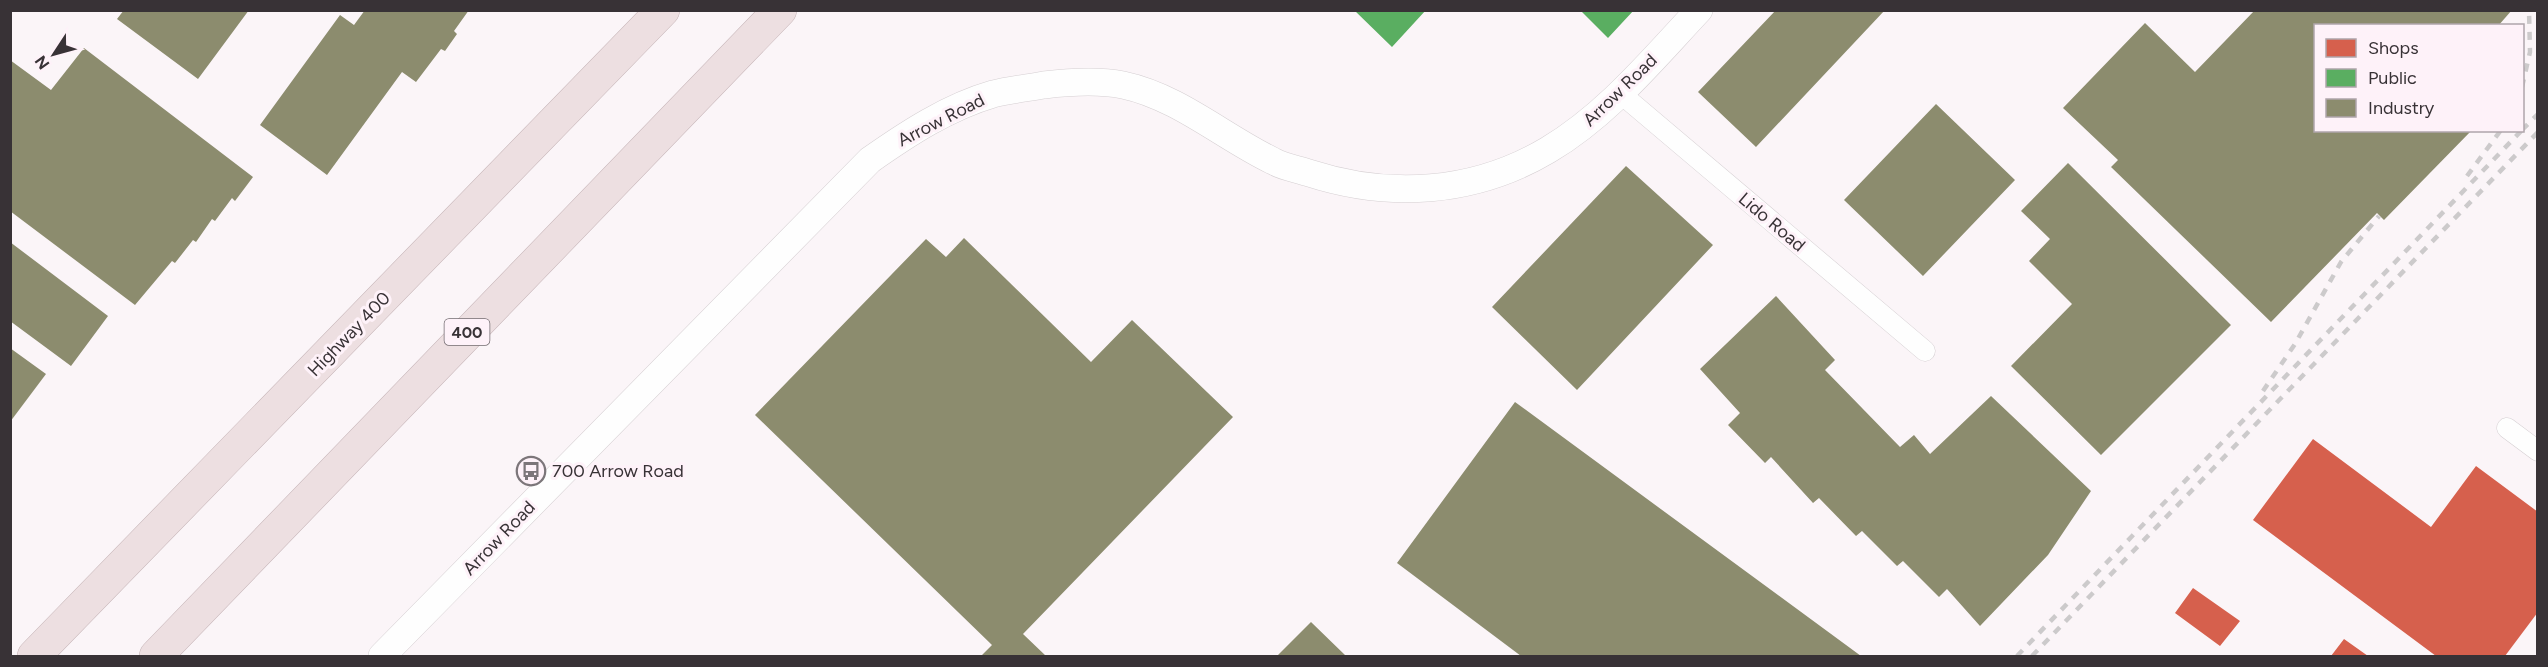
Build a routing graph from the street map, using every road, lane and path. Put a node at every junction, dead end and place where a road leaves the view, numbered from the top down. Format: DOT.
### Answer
graph roads {
  1 [pos="663,10"];
  2 [pos="780,10"];
  3 [pos="1699,10"];
  4 [pos="1620,93"];
  5 [pos="1925,351"];
  6 [pos="2507,428"];
  7 [pos="2538,451"];
  8 [pos="34,657"];
  9 [pos="156,657"];
  10 [pos="382,657"];
  1 -- 8 [label="highway, Highway 400"];
  2 -- 9 [label="highway, 400"];
  3 -- 4 [label="street, Arrow Road"];
  4 -- 5 [label="street, Lido Road"];
  4 -- 10 [label="street, Arrow Road"];
  6 -- 7 [label="street"];
}
